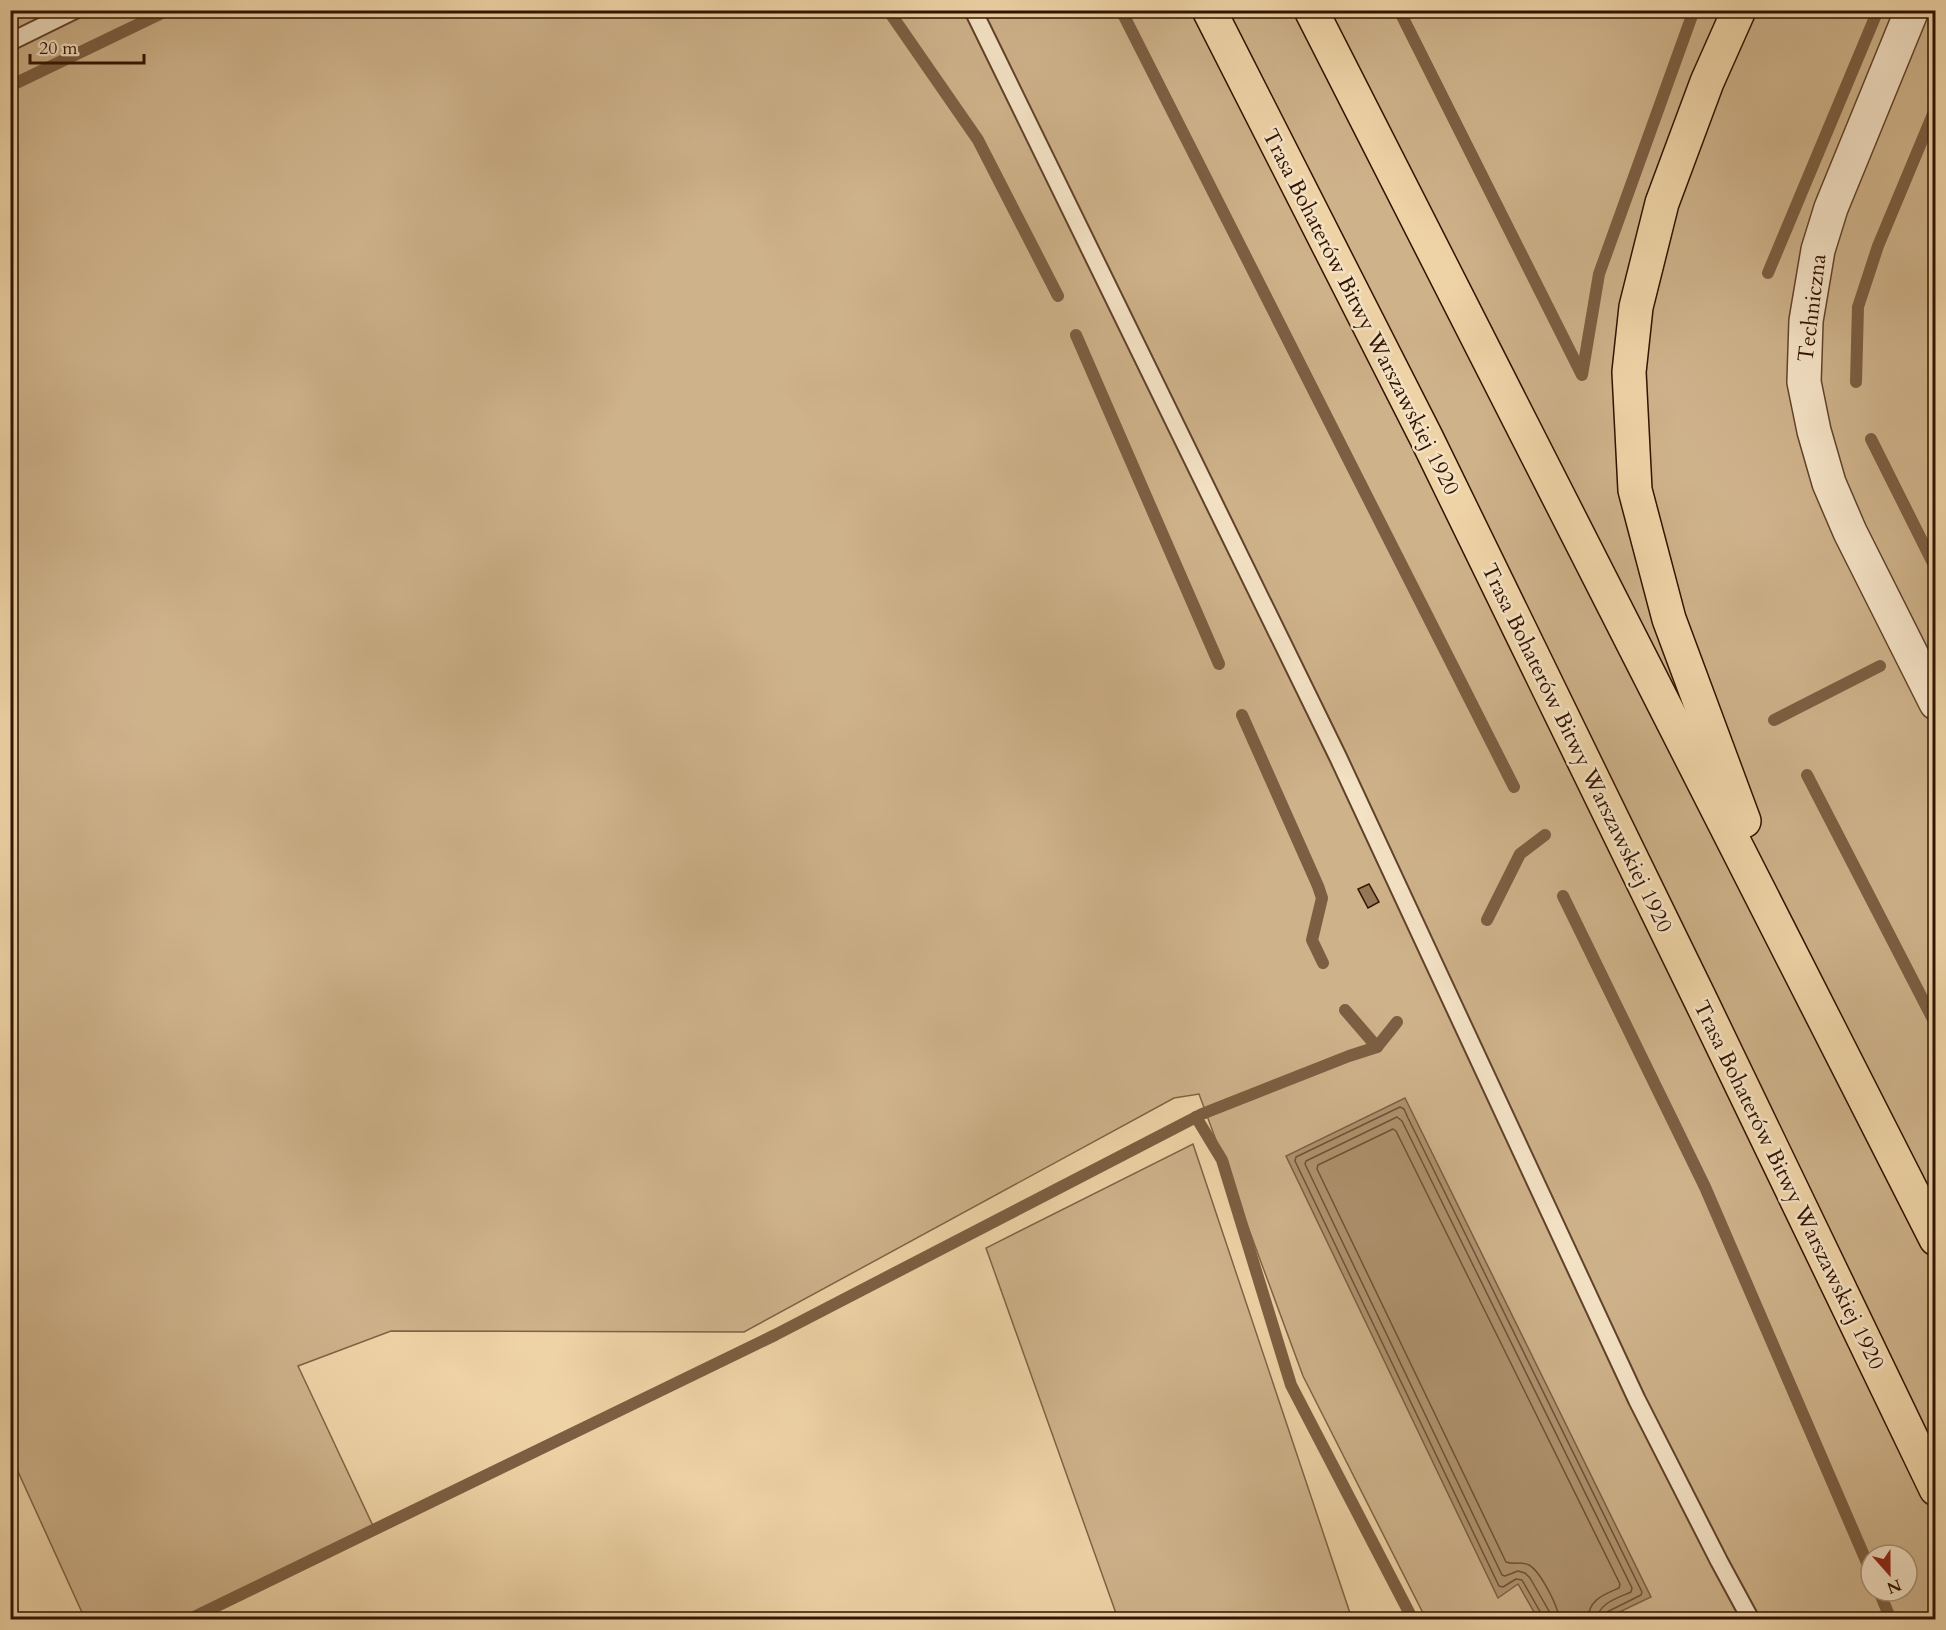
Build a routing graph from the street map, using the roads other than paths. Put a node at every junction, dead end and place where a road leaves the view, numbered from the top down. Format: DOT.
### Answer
graph roads {
  1 [pos="75,10"];
  2 [pos="973,10"];
  3 [pos="1209,10"];
  4 [pos="1311,10"];
  5 [pos="1739,10"];
  6 [pos="1912,10"];
  7 [pos="10,42"];
  8 [pos="1935,703"];
  9 [pos="1794,958"];
  10 [pos="1935,1239"];
  11 [pos="1935,1489"];
  12 [pos="1751,1620"];
  1 -- 7 [label="lane"];
  2 -- 12 [label="lane"];
  3 -- 11 [label="highway, Trasa Bohaterów Bitwy Warszawskiej 1920"];
  4 -- 9 [label="highway"];
  5 -- 9 [label="highway"];
  6 -- 8 [label="street, Techniczna"];
  9 -- 10 [label="highway"];
}
